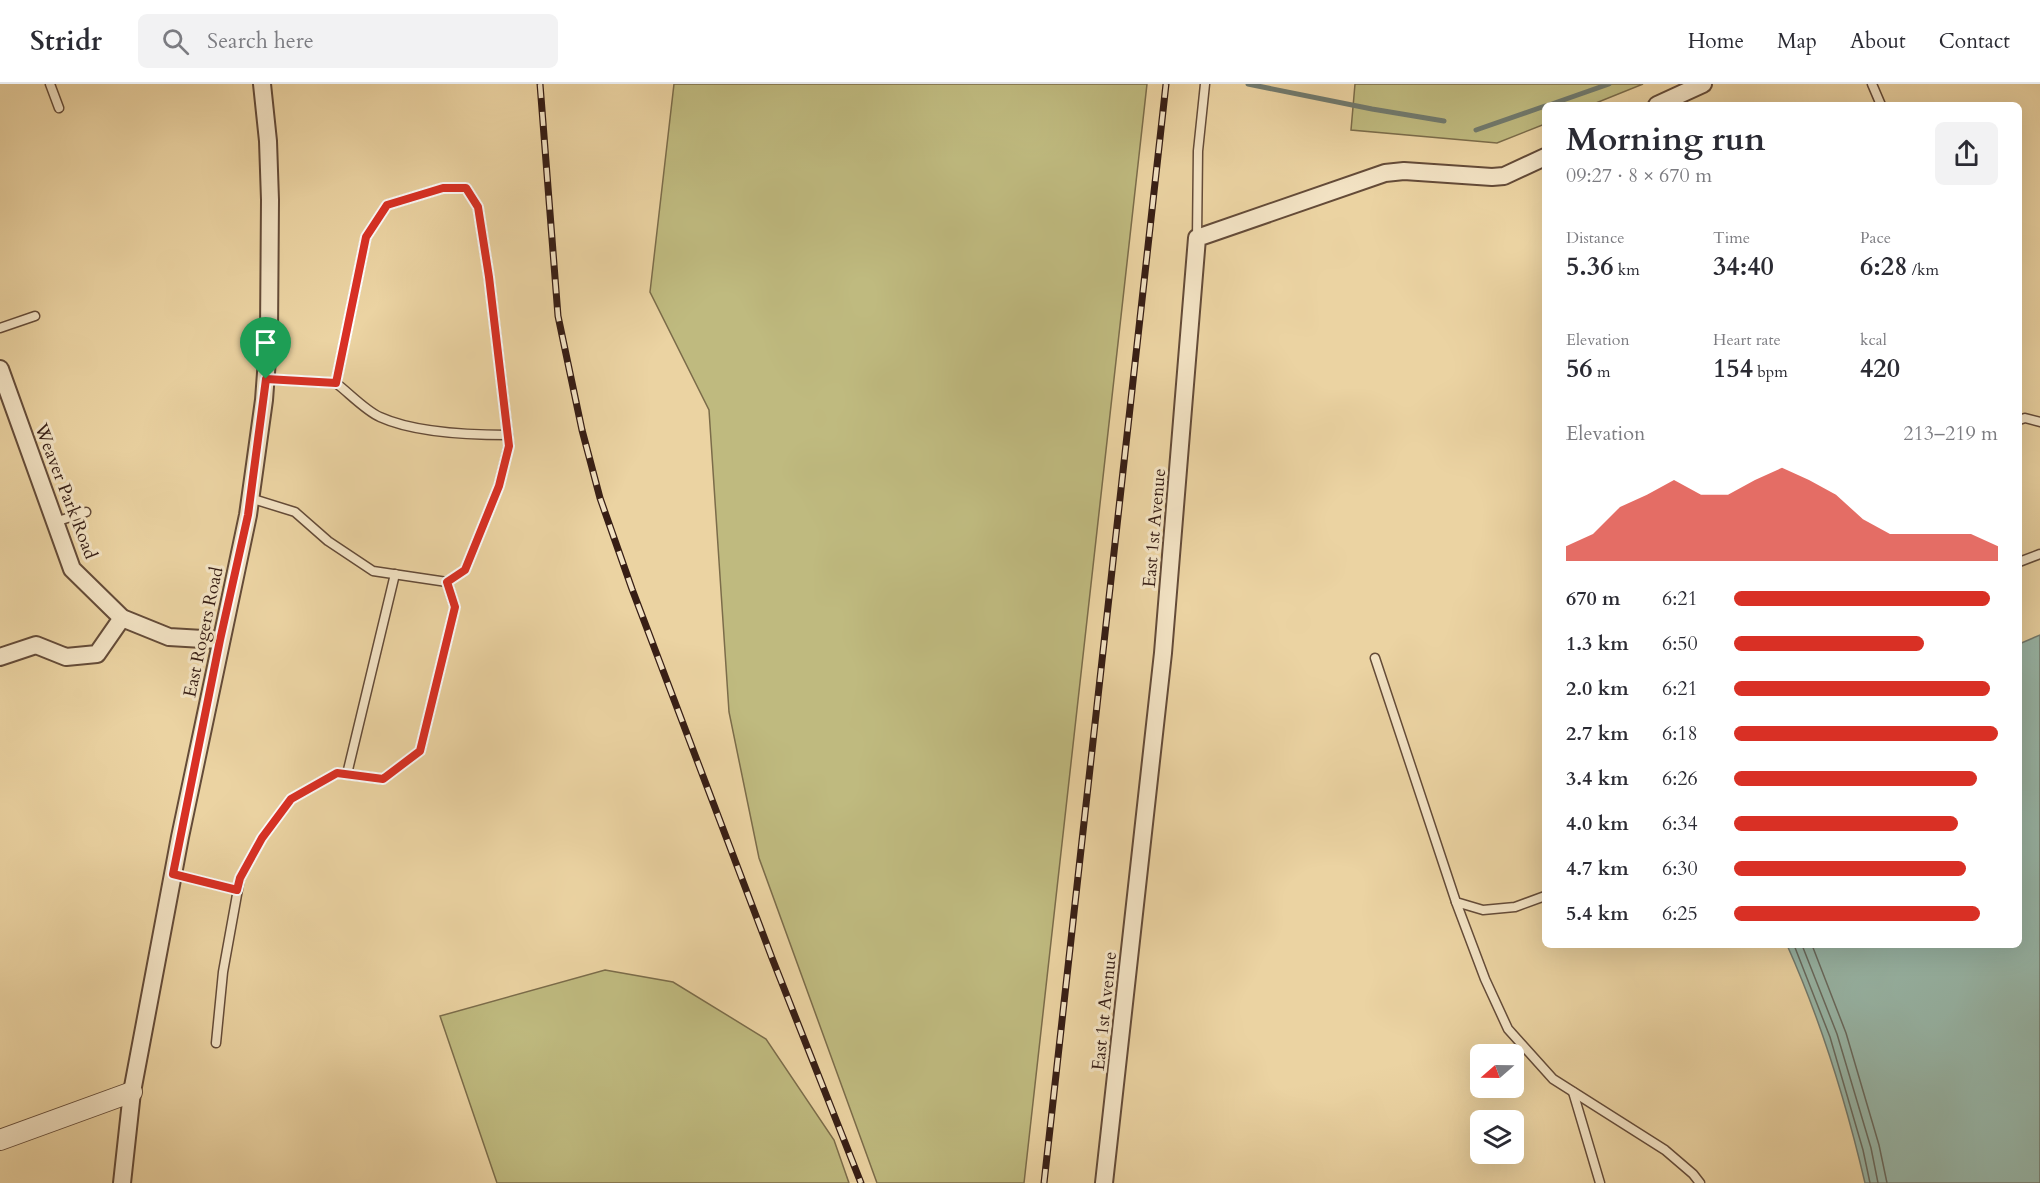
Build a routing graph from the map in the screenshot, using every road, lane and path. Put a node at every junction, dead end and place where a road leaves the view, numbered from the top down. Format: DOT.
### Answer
graph roads {
  1 [pos="50,84"];
  2 [pos="262,84"];
  3 [pos="1205,84"];
  4 [pos="1703,84"];
  5 [pos="1872,84"];
  6 [pos="1664,102"];
  7 [pos="1880,102"];
  8 [pos="59,108"];
  9 [pos="1542,158"];
  10 [pos="1197,238"];
  11 [pos="35,316"];
  12 [pos="0,328"];
  13 [pos="0,369"];
  14 [pos="266,379"];
  15 [pos="336,383"];
  16 [pos="2022,419"];
  17 [pos="2040,422"];
  18 [pos="508,435"];
  19 [pos="250,498"];
  20 [pos="86,512"];
  21 [pos="55,522"];
  22 [pos="2040,554"];
  23 [pos="2022,561"];
  24 [pos="395,574"];
  25 [pos="447,582"];
  26 [pos="122,618"];
  27 [pos="220,640"];
  28 [pos="0,657"];
  29 [pos="1375,657"];
  30 [pos="346,774"];
  31 [pos="173,874"];
  32 [pos="237,890"];
  33 [pos="1542,897"];
  34 [pos="1456,902"];
  35 [pos="216,1043"];
  36 [pos="132,1092"];
  37 [pos="1573,1092"];
  38 [pos="0,1140"];
  39 [pos="122,1183"];
  40 [pos="1104,1183"];
  41 [pos="1600,1183"];
  42 [pos="1700,1183"];
  1 -- 8 [label="lane"];
  2 -- 14 [label="street, East Rogers Road"];
  3 -- 10 [label="lane"];
  4 -- 6 [label="street"];
  5 -- 7 [label="lane"];
  9 -- 10 [label="street"];
  10 -- 40 [label="street, East 1st Avenue"];
  11 -- 12 [label="lane"];
  13 -- 21 [label="street, Weaver Park Road"];
  14 -- 15 [label="lane"];
  14 -- 19 [label="street, East Rogers Road"];
  15 -- 18 [label="lane"];
  15 -- 18 [label="lane"];
  16 -- 17 [label="lane"];
  18 -- 25 [label="lane"];
  19 -- 24 [label="lane"];
  19 -- 27 [label="street, East Rogers Road"];
  20 -- 21 [label="lane"];
  21 -- 26 [label="street, Weaver Park Road"];
  22 -- 23 [label="lane"];
  24 -- 25 [label="lane"];
  24 -- 30 [label="lane"];
  25 -- 30 [label="lane"];
  26 -- 27 [label="street, Weaver Park Road"];
  26 -- 28 [label="street"];
  27 -- 31 [label="street, East Rogers Road"];
  29 -- 34 [label="lane"];
  30 -- 32 [label="lane"];
  31 -- 32 [label="lane"];
  31 -- 36 [label="street, East Rogers Road"];
  32 -- 35 [label="lane"];
  33 -- 34 [label="lane"];
  34 -- 37 [label="lane"];
  36 -- 38 [label="street"];
  36 -- 39 [label="street, East Rogers Road"];
  37 -- 41 [label="lane"];
  37 -- 42 [label="lane"];
}
